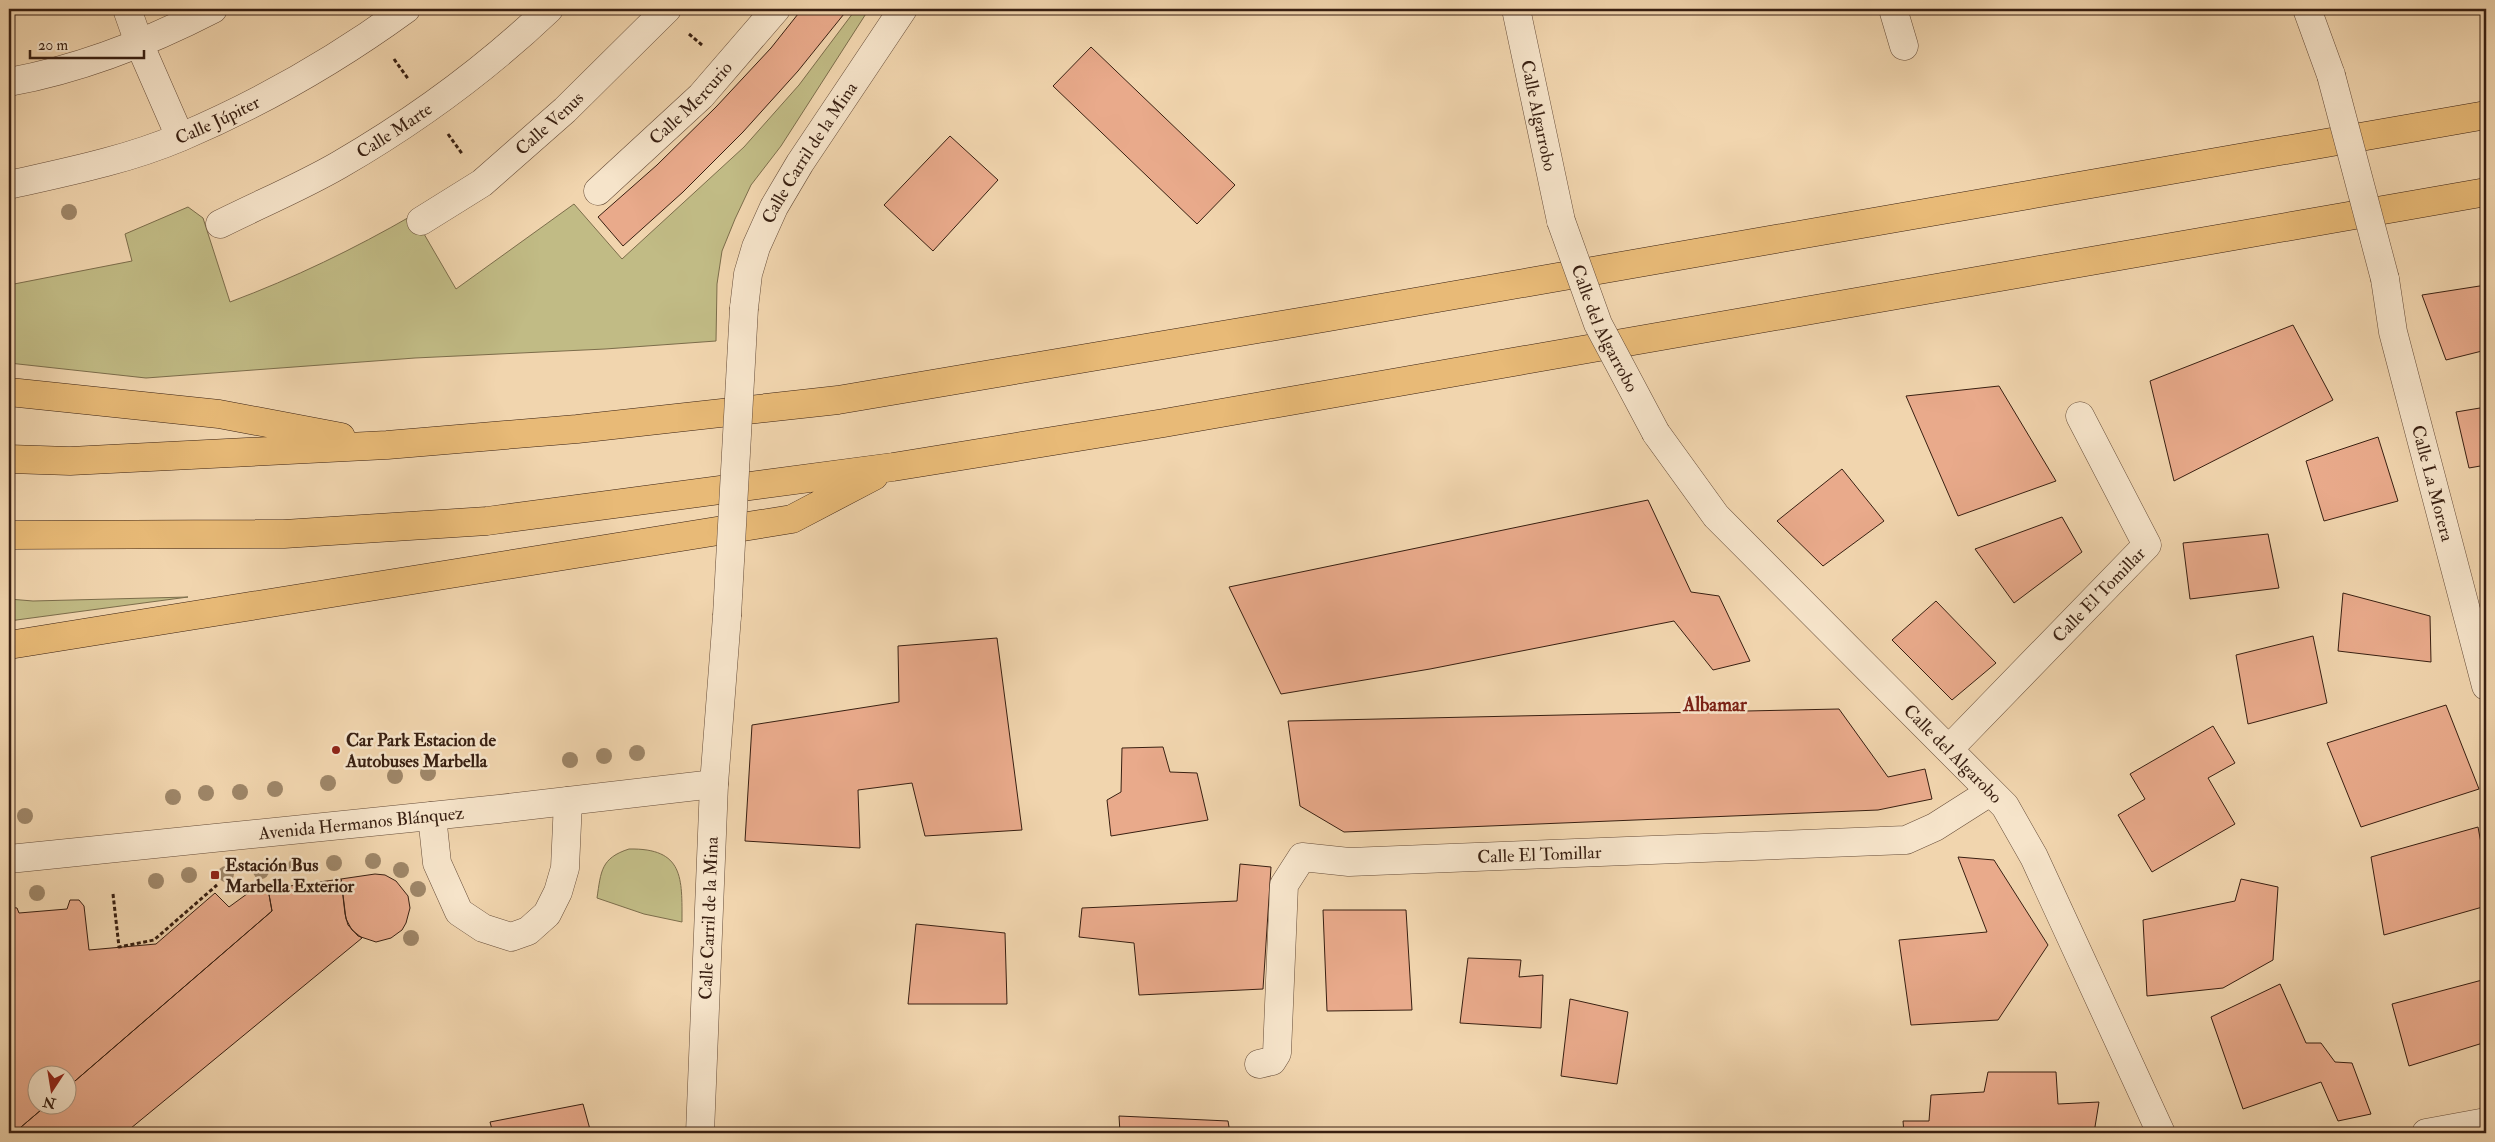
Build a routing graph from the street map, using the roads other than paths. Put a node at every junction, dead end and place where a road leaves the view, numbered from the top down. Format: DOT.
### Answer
graph roads {
  1 [pos="126,9"];
  2 [pos="213,9"];
  3 [pos="406,9"];
  4 [pos="549,9"];
  5 [pos="776,9"];
  6 [pos="903,9"];
  7 [pos="1516,9"];
  8 [pos="1893,9"];
  9 [pos="2307,9"];
  10 [pos="665,10"];
  11 [pos="139,43"];
  12 [pos="1904,46"];
  13 [pos="9,82"];
  14 [pos="2486,115"];
  15 [pos="180,137"];
  16 [pos="9,185"];
  17 [pos="598,192"];
  18 [pos="2486,192"];
  19 [pos="421,221"];
  20 [pos="1561,221"];
  21 [pos="220,224"];
  22 [pos="9,392"];
  23 [pos="2080,416"];
  24 [pos="1656,433"];
  25 [pos="387,445"];
  26 [pos="9,459"];
  27 [pos="893,467"];
  28 [pos="9,536"];
  29 [pos="9,645"];
  30 [pos="2486,686"];
  31 [pos="1949,749"];
  32 [pos="714,784"];
  33 [pos="1990,792"];
  34 [pos="568,801"];
  35 [pos="432,816"];
  36 [pos="9,859"];
  37 [pos="1259,1064"];
  38 [pos="2486,1122"];
  39 [pos="700,1133"];
  40 [pos="2161,1133"];
  41 [pos="2426,1133"];
  1 -- 11 [label="street"];
  2 -- 11 [label="street"];
  3 -- 15 [label="street, Calle Júpiter"];
  4 -- 21 [label="street, Calle Marte"];
  5 -- 17 [label="street, Calle Mercurio"];
  6 -- 32 [label="street, Calle Carril de la Mina, bridge"];
  7 -- 20 [label="street, Calle Algarrobo"];
  8 -- 12 [label="street"];
  9 -- 30 [label="street, Calle La Morera, bridge"];
  10 -- 19 [label="street, Calle Venus"];
  11 -- 13 [label="street"];
  11 -- 15 [label="street"];
  14 -- 25 [label="highway"];
  15 -- 16 [label="street, Calle Júpiter"];
  18 -- 27 [label="highway"];
  20 -- 24 [label="street, Calle del Algarrobo, bridge"];
  22 -- 25 [label="highway"];
  23 -- 31 [label="street, Calle El Tomillar"];
  24 -- 31 [label="street, Calle del Algarobo"];
  25 -- 26 [label="highway"];
  27 -- 28 [label="highway"];
  27 -- 29 [label="highway"];
  31 -- 33 [label="street, Calle del Algarobo"];
  32 -- 34 [label="street, Avenida Hermanos Blánquez"];
  32 -- 39 [label="street, Calle Carril de la Mina"];
  33 -- 37 [label="street, Calle El Tomillar"];
  33 -- 40 [label="street, Calle del Algarobo"];
  34 -- 35 [label="street, Avenida Hermanos Blánquez"];
  34 -- 35 [label="street"];
  35 -- 36 [label="street, Avenida Hermanos Blánquez"];
  38 -- 41 [label="street"];
}
